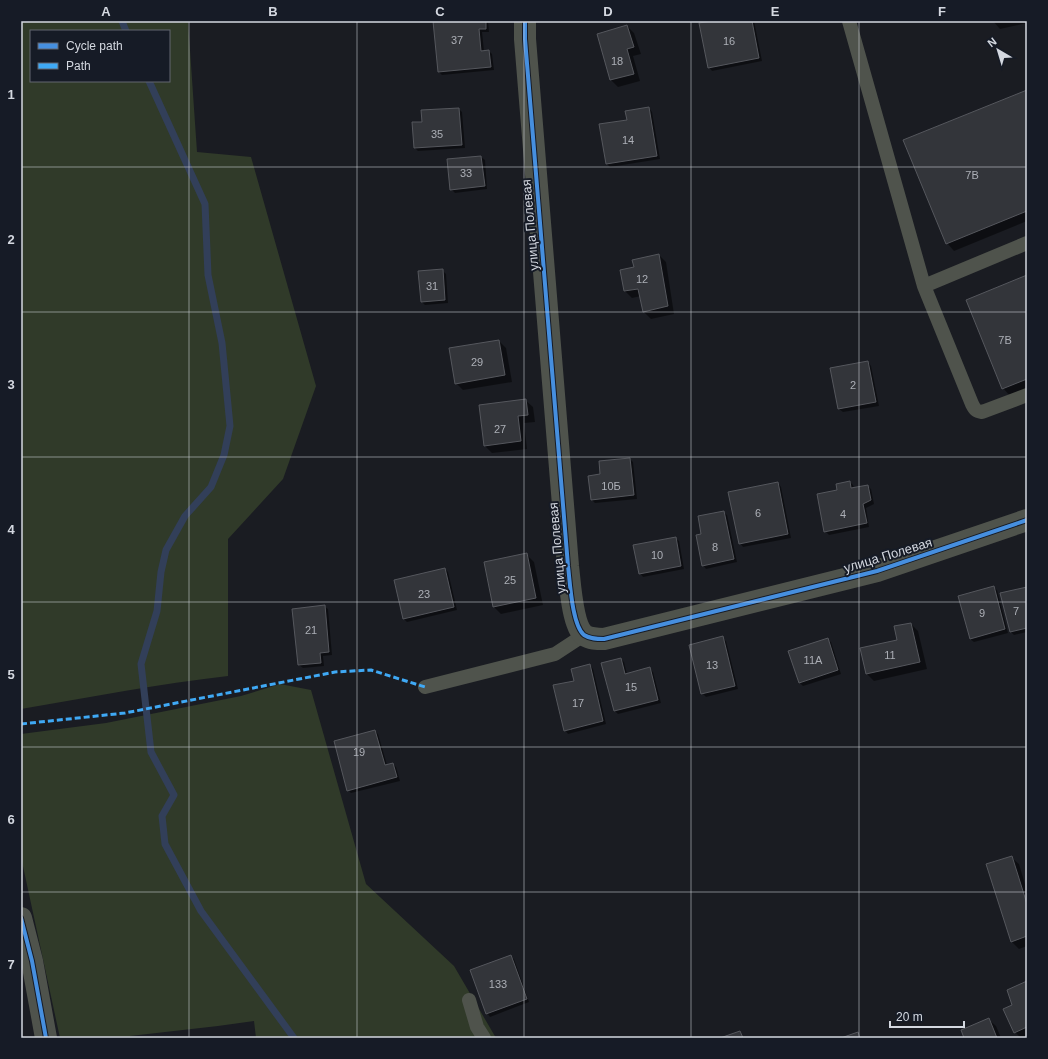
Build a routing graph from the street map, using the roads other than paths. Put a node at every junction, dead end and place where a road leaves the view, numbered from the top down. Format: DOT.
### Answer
graph roads {
  1 [pos="525,21"];
  2 [pos="849,21"];
  3 [pos="1027,244"];
  4 [pos="924,286"];
  5 [pos="1027,395"];
  6 [pos="1027,520"];
  7 [pos="584,635"];
  8 [pos="425,687"];
  9 [pos="21,918"];
  10 [pos="470,1000"];
  11 [pos="46,1038"];
  12 [pos="484,1038"];
  1 -- 7 [label="street, улица Полевая"];
  2 -- 4 [label="lane"];
  3 -- 4 [label="lane"];
  4 -- 5 [label="lane"];
  6 -- 7 [label="street, улица Полевая"];
  7 -- 8 [label="lane"];
  9 -- 11 [label="street"];
  10 -- 12 [label="lane"];
}
